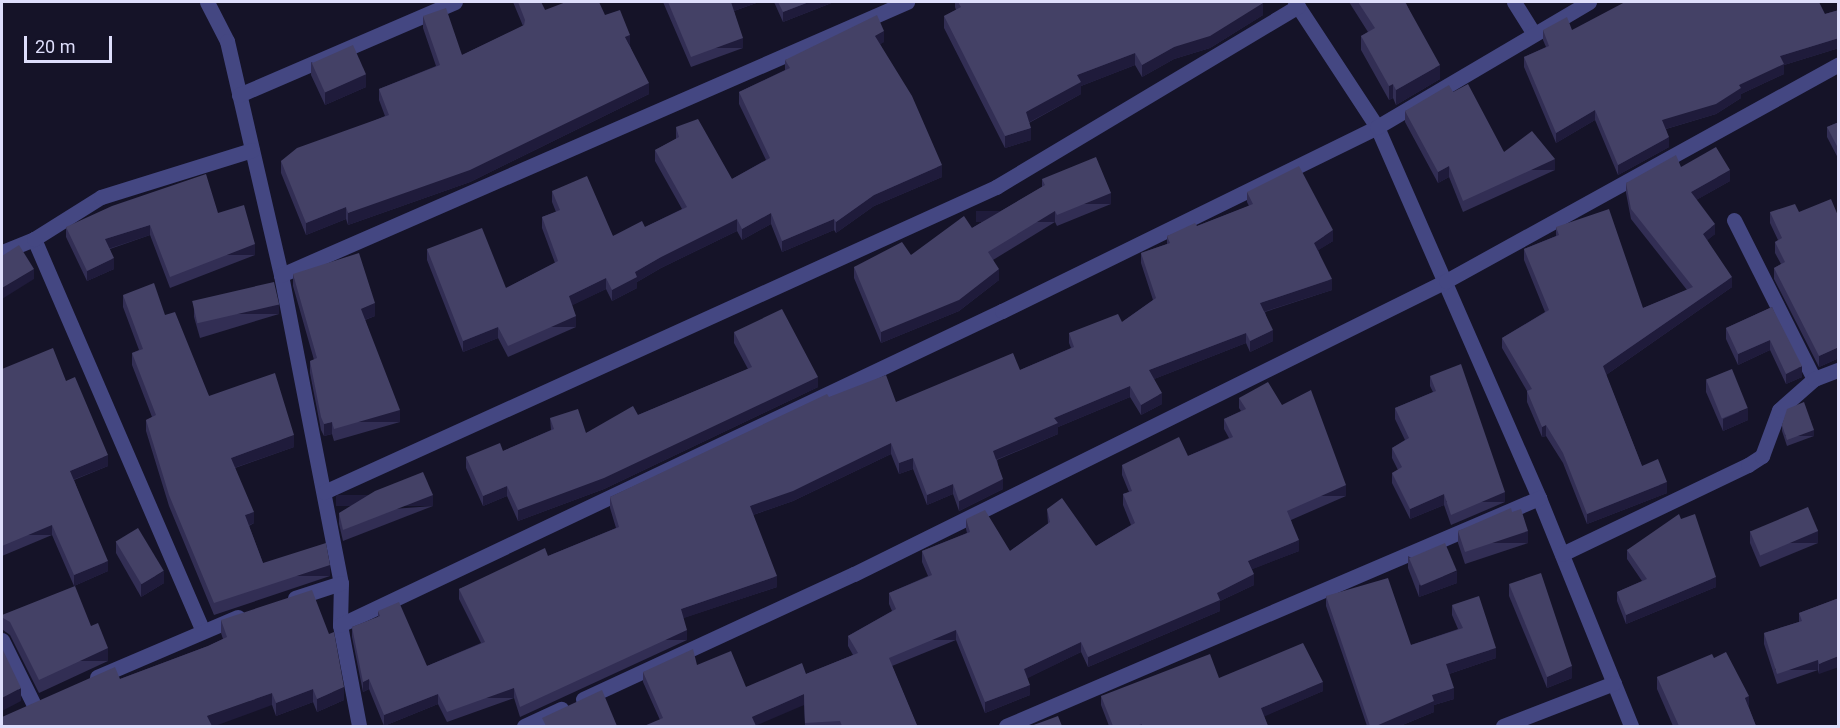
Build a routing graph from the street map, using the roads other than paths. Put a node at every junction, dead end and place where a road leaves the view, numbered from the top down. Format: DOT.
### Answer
graph roads {
  1 [pos="207,2"];
  2 [pos="455,2"];
  3 [pos="907,2"];
  4 [pos="1514,2"];
  5 [pos="1589,2"];
  6 [pos="1297,4"];
  7 [pos="1533,32"];
  8 [pos="1839,65"];
  9 [pos="239,95"];
  10 [pos="1377,128"];
  11 [pos="252,150"];
  12 [pos="1734,220"];
  13 [pos="34,239"];
  14 [pos="2,252"];
  15 [pos="281,275"];
  16 [pos="1446,281"];
  17 [pos="1839,370"];
  18 [pos="1814,379"];
  19 [pos="324,492"];
  20 [pos="1539,498"];
  21 [pos="1562,554"];
  22 [pos="341,583"];
  23 [pos="277,604"];
  24 [pos="256,611"];
  25 [pos="340,625"];
  26 [pos="202,629"];
  27 [pos="2,640"];
  28 [pos="87,681"];
  29 [pos="1614,683"];
  30 [pos="34,705"];
  31 [pos="356,725"];
  32 [pos="524,726"];
  33 [pos="1006,726"];
  34 [pos="1503,726"];
  35 [pos="1631,726"];
  1 -- 9 [label="street"];
  2 -- 9 [label="street"];
  3 -- 15 [label="street"];
  4 -- 7 [label="street"];
  5 -- 7 [label="street"];
  6 -- 10 [label="street"];
  6 -- 19 [label="street"];
  7 -- 10 [label="street"];
  8 -- 16 [label="street"];
  9 -- 11 [label="street"];
  10 -- 16 [label="street"];
  10 -- 25 [label="street"];
  11 -- 13 [label="street"];
  11 -- 15 [label="street"];
  12 -- 18 [label="street"];
  13 -- 14 [label="street"];
  13 -- 26 [label="street"];
  15 -- 19 [label="street"];
  16 -- 20 [label="street"];
  16 -- 32 [label="street"];
  17 -- 18 [label="street"];
  18 -- 21 [label="street"];
  19 -- 22 [label="street"];
  20 -- 21 [label="street"];
  20 -- 33 [label="street"];
  21 -- 29 [label="street"];
  22 -- 23 [label="street"];
  22 -- 25 [label="street"];
  24 -- 26 [label="street"];
  25 -- 31 [label="street"];
  26 -- 28 [label="street"];
  27 -- 30 [label="street"];
  29 -- 34 [label="street"];
  29 -- 35 [label="street"];
}
